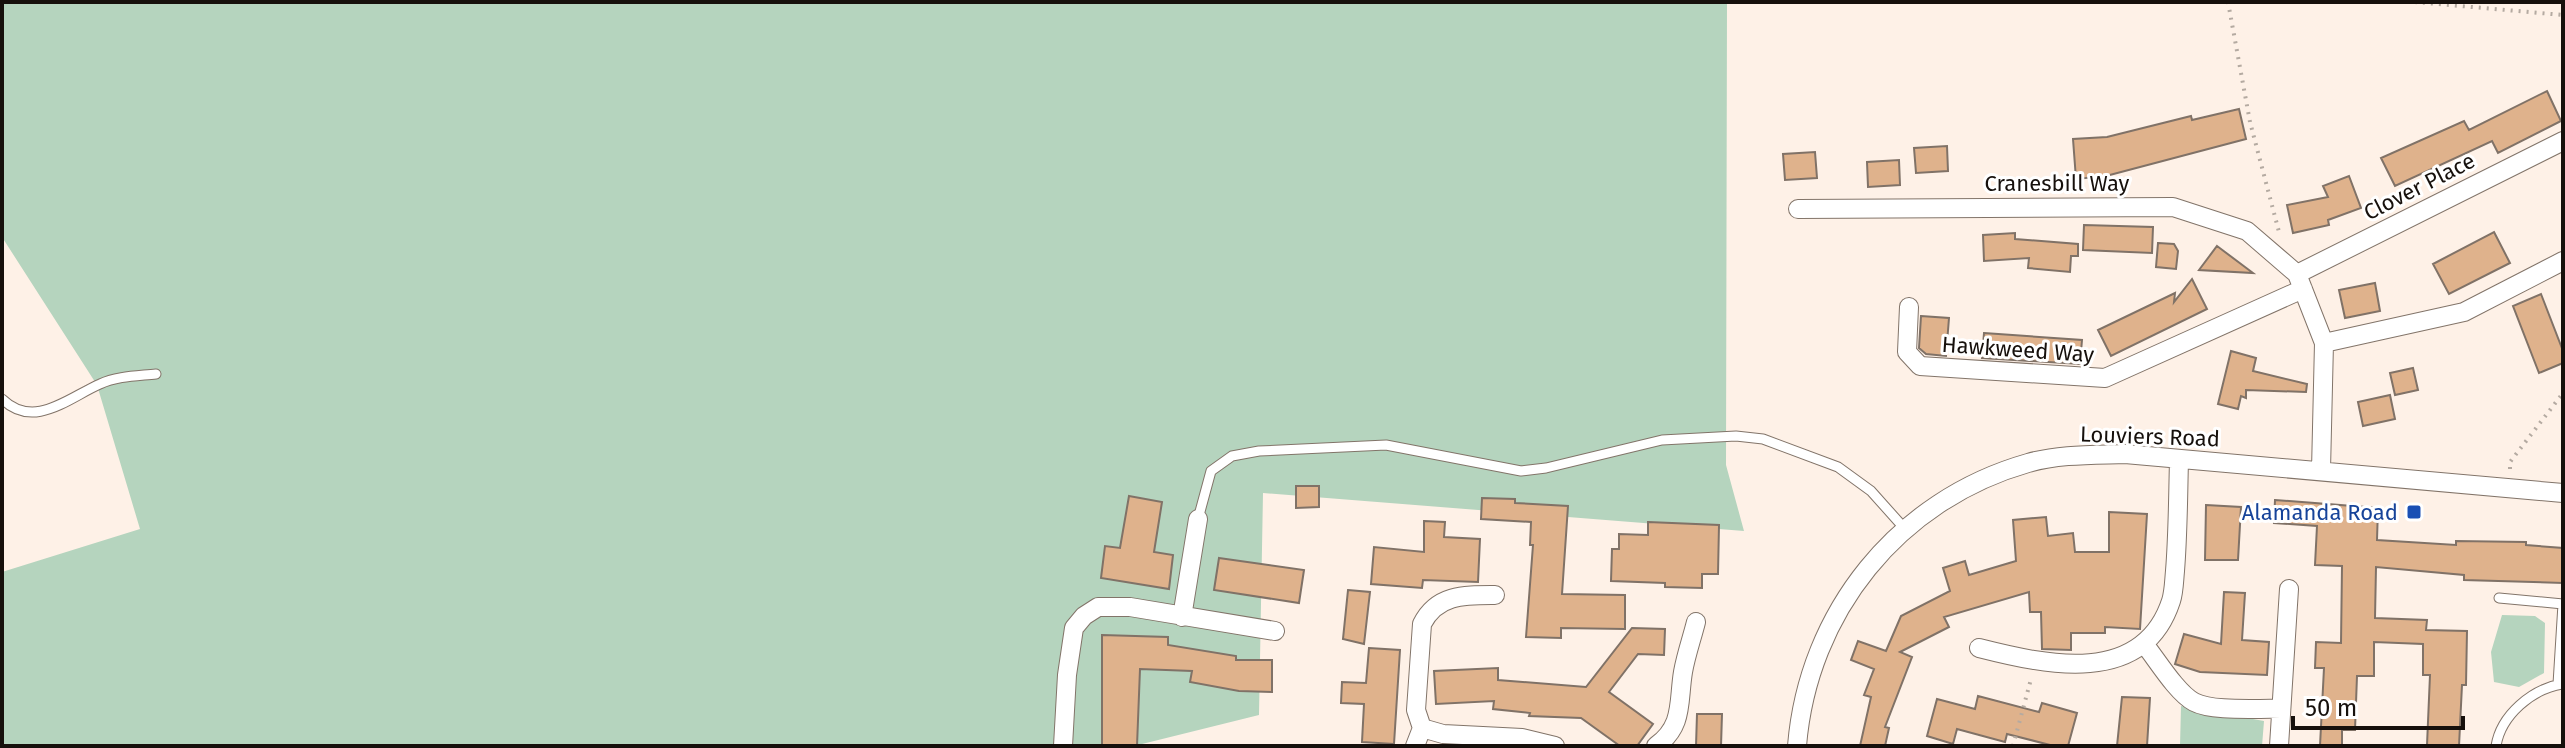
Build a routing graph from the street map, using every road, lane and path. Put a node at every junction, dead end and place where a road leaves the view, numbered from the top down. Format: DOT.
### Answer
graph roads {
  1 [pos="2228,2"];
  2 [pos="2415,2"];
  3 [pos="2563,15"];
  4 [pos="2563,141"];
  5 [pos="1798,209"];
  6 [pos="2280,236"];
  7 [pos="2560,269"];
  8 [pos="2300,282"];
  9 [pos="1909,307"];
  10 [pos="2324,343"];
  11 [pos="156,374"];
  12 [pos="2563,393"];
  13 [pos="2,399"];
  14 [pos="2179,460"];
  15 [pos="2321,470"];
  16 [pos="2510,488"];
  17 [pos="2563,493"];
  18 [pos="1198,519"];
  19 [pos="1905,529"];
  20 [pos="2289,589"];
  21 [pos="1495,595"];
  22 [pos="2499,598"];
  23 [pos="1182,617"];
  24 [pos="1696,622"];
  25 [pos="1275,631"];
  26 [pos="2145,645"];
  27 [pos="1979,648"];
  28 [pos="2037,661"];
  29 [pos="2561,684"];
  30 [pos="2281,709"];
  31 [pos="1422,728"];
  32 [pos="1063,746"];
  33 [pos="1415,746"];
  34 [pos="1555,746"];
  35 [pos="1656,746"];
  36 [pos="1797,746"];
  37 [pos="2013,746"];
  38 [pos="2279,746"];
  39 [pos="2496,746"];
  1 -- 6 [label="path"];
  2 -- 3 [label="path"];
  4 -- 8 [label="street, Clover Place"];
  5 -- 8 [label="street, Cranesbill Way"];
  7 -- 10 [label="street"];
  8 -- 9 [label="street, Hawkweed Way"];
  8 -- 10 [label="street"];
  10 -- 15 [label="street"];
  11 -- 13 [label="lane"];
  12 -- 16 [label="path"];
  14 -- 15 [label="street, Louviers Road"];
  14 -- 19 [label="street, Louviers Road"];
  14 -- 26 [label="street"];
  15 -- 16 [label="street, Louviers Road"];
  16 -- 17 [label="street, Louviers Road"];
  18 -- 19 [label="lane"];
  18 -- 23 [label="street"];
  19 -- 36 [label="street, Louviers Road"];
  20 -- 30 [label="street"];
  21 -- 31 [label="street"];
  22 -- 29 [label="lane"];
  23 -- 25 [label="street"];
  23 -- 32 [label="street"];
  24 -- 35 [label="street"];
  26 -- 28 [label="street"];
  26 -- 30 [label="street"];
  27 -- 28 [label="street"];
  28 -- 37 [label="path"];
  29 -- 39 [label="lane"];
  30 -- 38 [label="street"];
  31 -- 33 [label="street"];
  31 -- 34 [label="street"];
}
